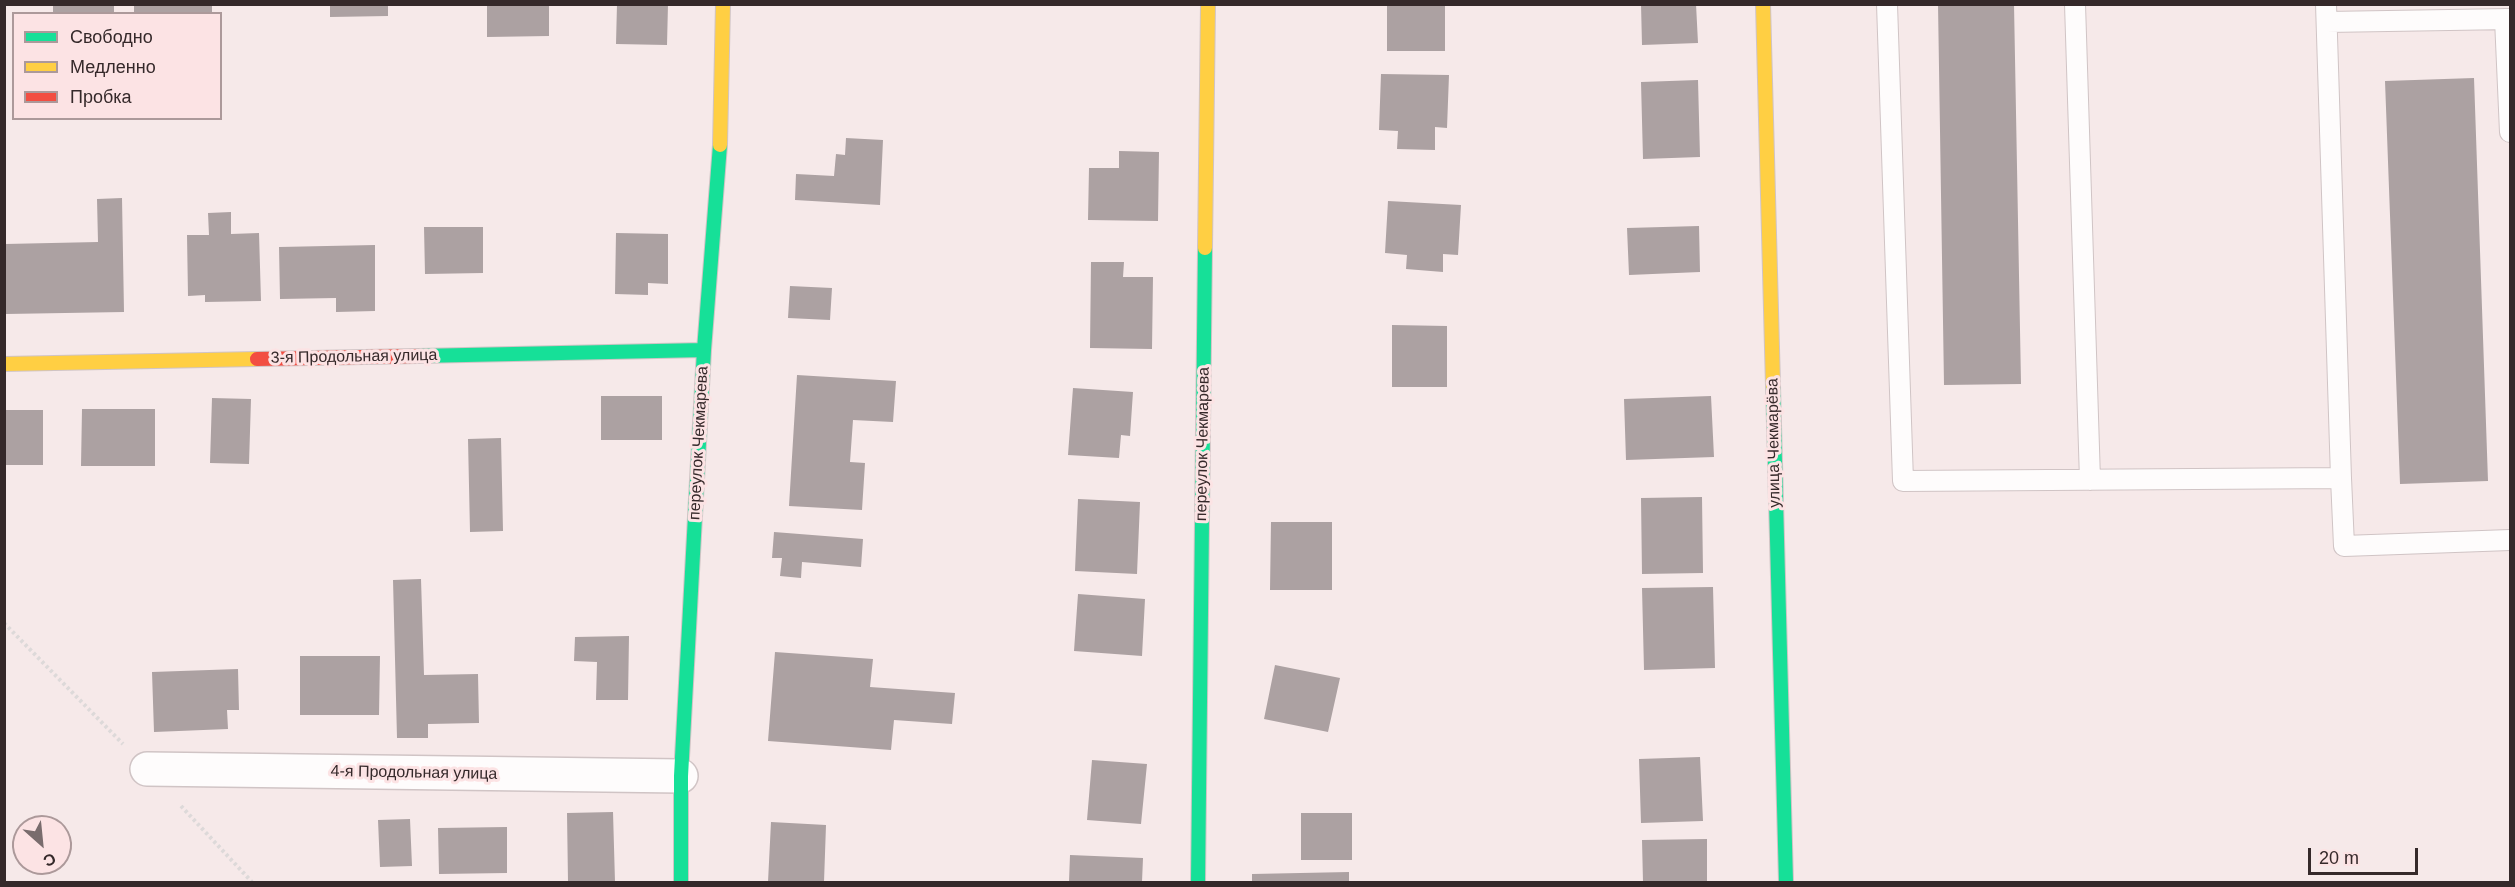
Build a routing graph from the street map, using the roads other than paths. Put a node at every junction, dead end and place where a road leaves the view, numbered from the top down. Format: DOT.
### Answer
graph roads {
  1 [pos="723,4"];
  2 [pos="1208,4"];
  3 [pos="1763,4"];
  4 [pos="1887,4"];
  5 [pos="2075,4"];
  6 [pos="2327,13"];
  7 [pos="2508,19"];
  8 [pos="2511,132"];
  9 [pos="704,350"];
  10 [pos="4,364"];
  11 [pos="2341,478"];
  12 [pos="2090,480"];
  13 [pos="2511,540"];
  14 [pos="147,769"];
  15 [pos="681,776"];
  16 [pos="681,882"];
  17 [pos="1198,882"];
  18 [pos="1786,882"];
  1 -- 9 [label="street, переулок Чекмарева"];
  2 -- 17 [label="street, переулок Чекмарева"];
  3 -- 18 [label="street, улица Чекмарёва"];
  4 -- 12 [label="lane"];
  5 -- 12 [label="lane"];
  6 -- 7 [label="lane"];
  6 -- 11 [label="lane"];
  7 -- 8 [label="lane"];
  9 -- 10 [label="street, 3-я Продольная улица"];
  9 -- 15 [label="street, переулок Чекмарева"];
  11 -- 12 [label="lane"];
  11 -- 13 [label="lane"];
  14 -- 15 [label="street, 4-я Продольная улица"];
  15 -- 16 [label="street, переулок Чекмарева"];
}
